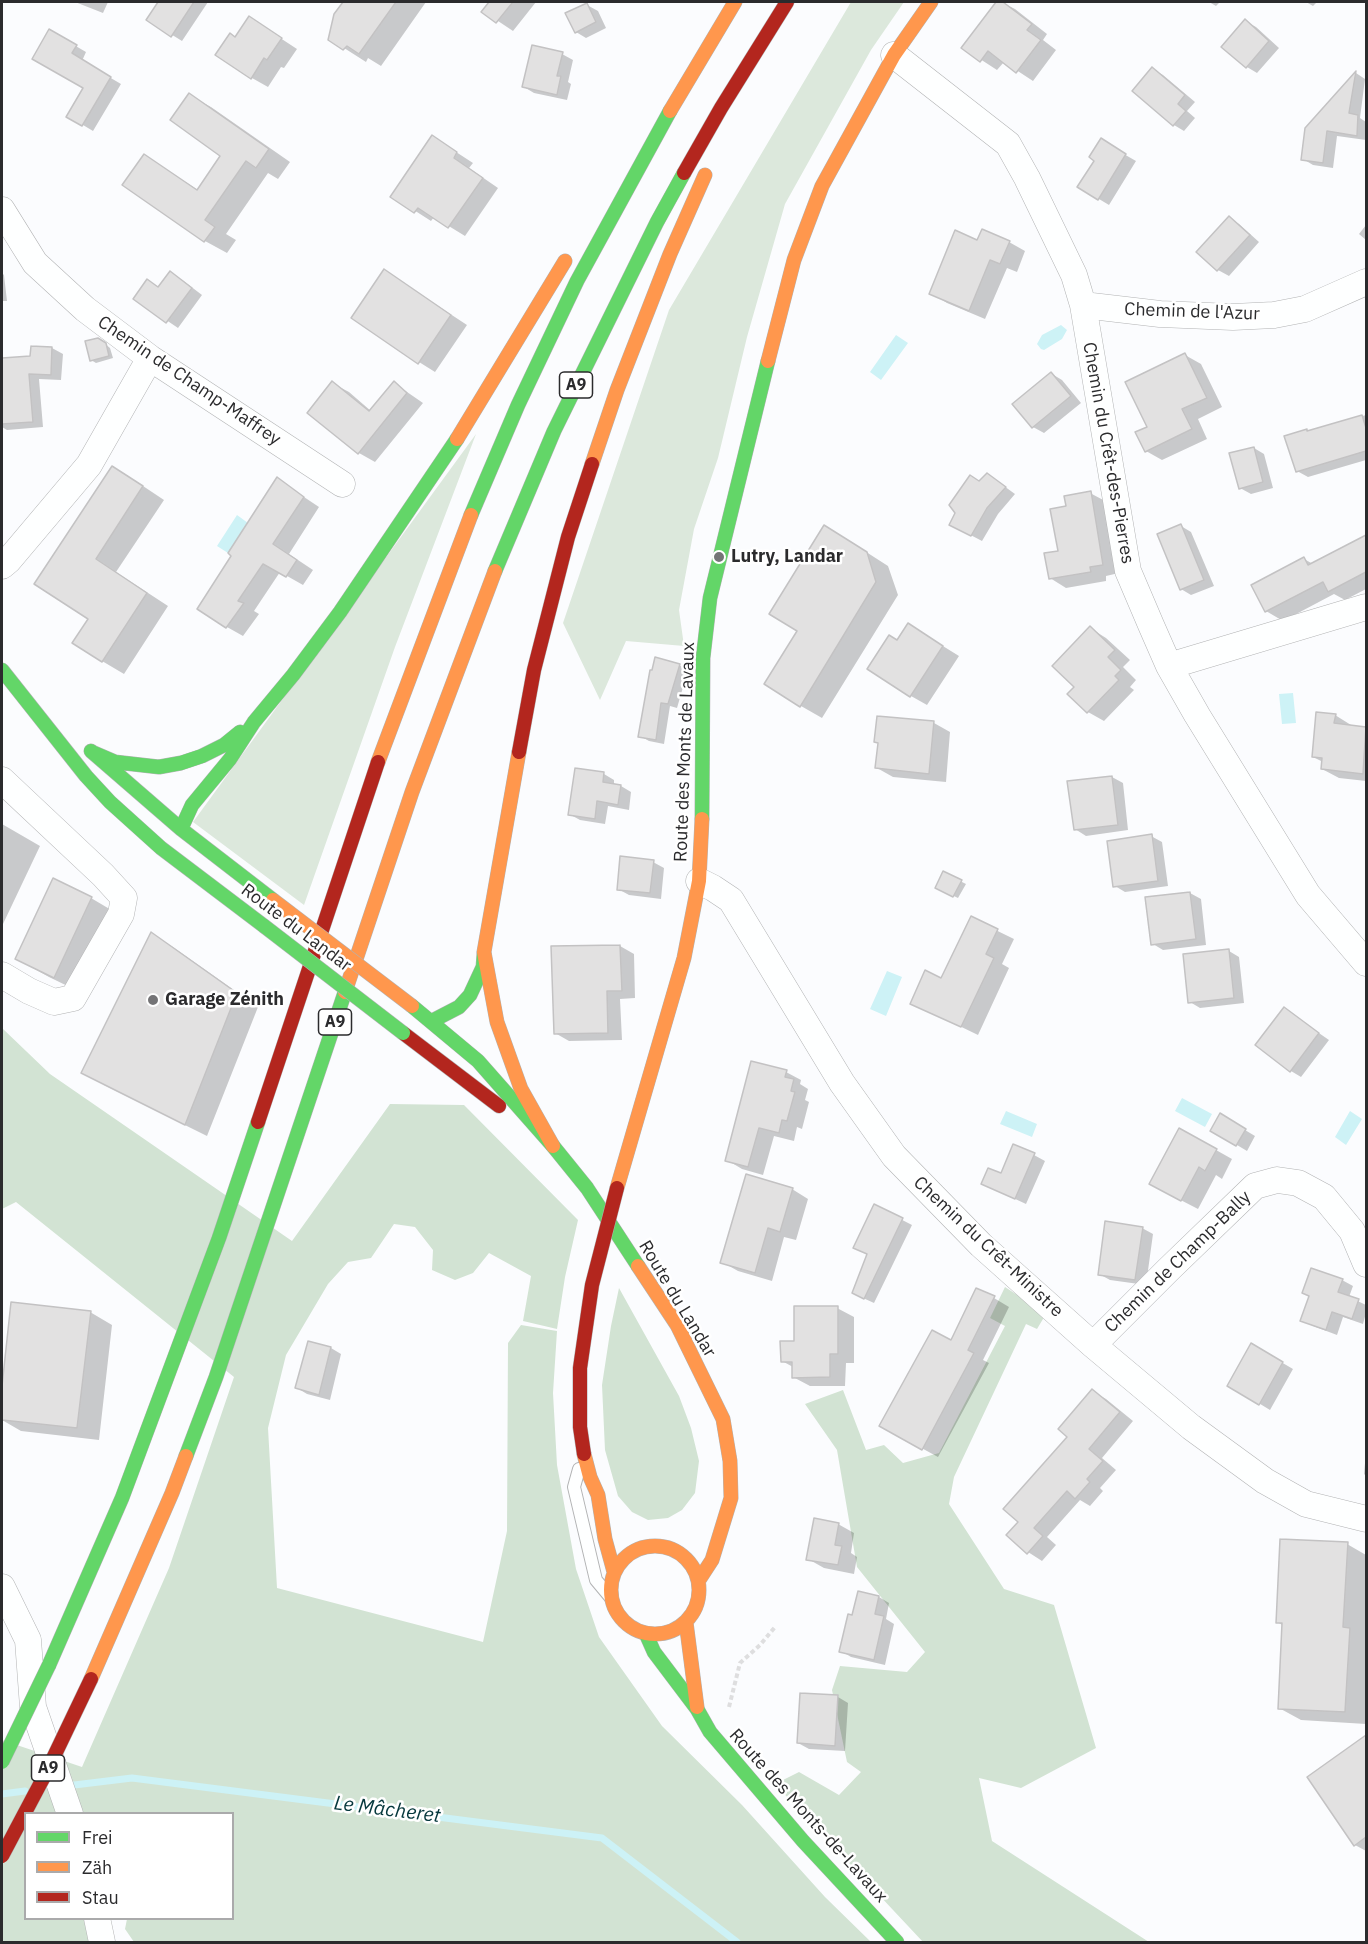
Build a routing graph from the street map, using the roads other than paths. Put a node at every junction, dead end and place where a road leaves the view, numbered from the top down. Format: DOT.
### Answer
graph roads {
  1 [pos="735,2"];
  2 [pos="932,2"];
  3 [pos="786,3"];
  4 [pos="727,14"];
  5 [pos="894,55"];
  6 [pos="735,111"];
  7 [pos="710,165"];
  8 [pos="622,169"];
  9 [pos="2,210"];
  10 [pos="573,247"];
  11 [pos="1366,282"];
  12 [pos="1083,305"];
  13 [pos="150,358"];
  14 [pos="342,484"];
  15 [pos="2,566"];
  16 [pos="1366,607"];
  17 [pos="1170,666"];
  18 [pos="2,670"];
  19 [pos="39,715"];
  20 [pos="254,722"];
  21 [pos="94,753"];
  22 [pos="2,780"];
  23 [pos="181,829"];
  24 [pos="188,869"];
  25 [pos="699,881"];
  26 [pos="484,952"];
  27 [pos="1366,963"];
  28 [pos="2,975"];
  29 [pos="408,1019"];
  30 [pos="432,1021"];
  31 [pos="553,1146"];
  32 [pos="1366,1264"];
  33 [pos="1094,1345"];
  34 [pos="584,1454"];
  35 [pos="598,1495"];
  36 [pos="616,1517"];
  37 [pos="1366,1519"];
  38 [pos="723,1521"];
  39 [pos="704,1533"];
  40 [pos="614,1572"];
  41 [pos="699,1580"];
  42 [pos="2,1587"];
  43 [pos="611,1598"];
  44 [pos="686,1622"];
  45 [pos="646,1634"];
  46 [pos="697,1709"];
  47 [pos="2,1762"];
  48 [pos="25,1812"];
  49 [pos="69,1812"];
  50 [pos="24,1814"];
  51 [pos="2,1856"];
  52 [pos="97,1920"];
  53 [pos="102,1942"];
  54 [pos="897,1942"];
  1 -- 4 [label="main road, A9"];
  2 -- 5 [label="main road, Route des Monts de Lavaux"];
  3 -- 6 [label="main road"];
  3 -- 48 [label="main road, A9, bridge"];
  4 -- 8 [label="main road"];
  4 -- 47 [label="main road, A9, bridge"];
  5 -- 12 [label="street, Chemin du Crêt-des-Pierres"];
  5 -- 25 [label="main road, Route des Monts de Lavaux"];
  7 -- 26 [label="main road"];
  9 -- 13 [label="street, Chemin de Champ-Maffrey"];
  10 -- 20 [label="main road"];
  11 -- 12 [label="street, Chemin de l'Azur"];
  12 -- 17 [label="street, Chemin du Crêt-des-Pierres"];
  13 -- 14 [label="street, Chemin de Champ-Maffrey"];
  13 -- 15 [label="street"];
  16 -- 17 [label="street"];
  17 -- 27 [label="street, Chemin du Crêt-des-Pierres"];
  18 -- 19 [label="main road, Route du Landar"];
  19 -- 21 [label="main road, Route du Landar"];
  19 -- 24 [label="main road, Route du Landar"];
  20 -- 21 [label="main road"];
  20 -- 23 [label="main road"];
  21 -- 23 [label="main road, Route du Landar"];
  22 -- 28 [label="street"];
  23 -- 24 [label="main road"];
  23 -- 29 [label="main road, Route du Landar, bridge"];
  24 -- 29 [label="main road, Route du Landar, bridge"];
  25 -- 33 [label="street, Chemin du Crêt-Ministre"];
  25 -- 34 [label="main road, Route des Monts de Lavaux, bridge"];
  26 -- 30 [label="main road"];
  26 -- 31 [label="main road"];
  29 -- 30 [label="main road, Route du Landar"];
  29 -- 31 [label="main road, Route du Landar"];
  30 -- 31 [label="main road, Route du Landar"];
  31 -- 38 [label="main road, Route du Landar"];
  32 -- 33 [label="street, Chemin de Champ-Bally"];
  33 -- 37 [label="street, Chemin du Crêt-Ministre"];
  34 -- 35 [label="main road, Route des Monts de Lavaux"];
  34 -- 43 [label="lane"];
  35 -- 36 [label="main road, Route des Monts de Lavaux"];
  35 -- 40 [label="main road, Route des Monts de Lavaux"];
  38 -- 39 [label="main road"];
  38 -- 41 [label="main road, Route du Landar"];
  40 -- 41 [label="main road"];
  40 -- 43 [label="main road"];
  41 -- 44 [label="main road"];
  42 -- 49 [label="street"];
  43 -- 45 [label="main road"];
  44 -- 45 [label="main road"];
  44 -- 46 [label="main road"];
  45 -- 46 [label="main road"];
  46 -- 54 [label="main road, Route des Monts-de-Lavaux"];
  50 -- 51 [label="main road, A9, bridge"];
  52 -- 53 [label="street"];
}
